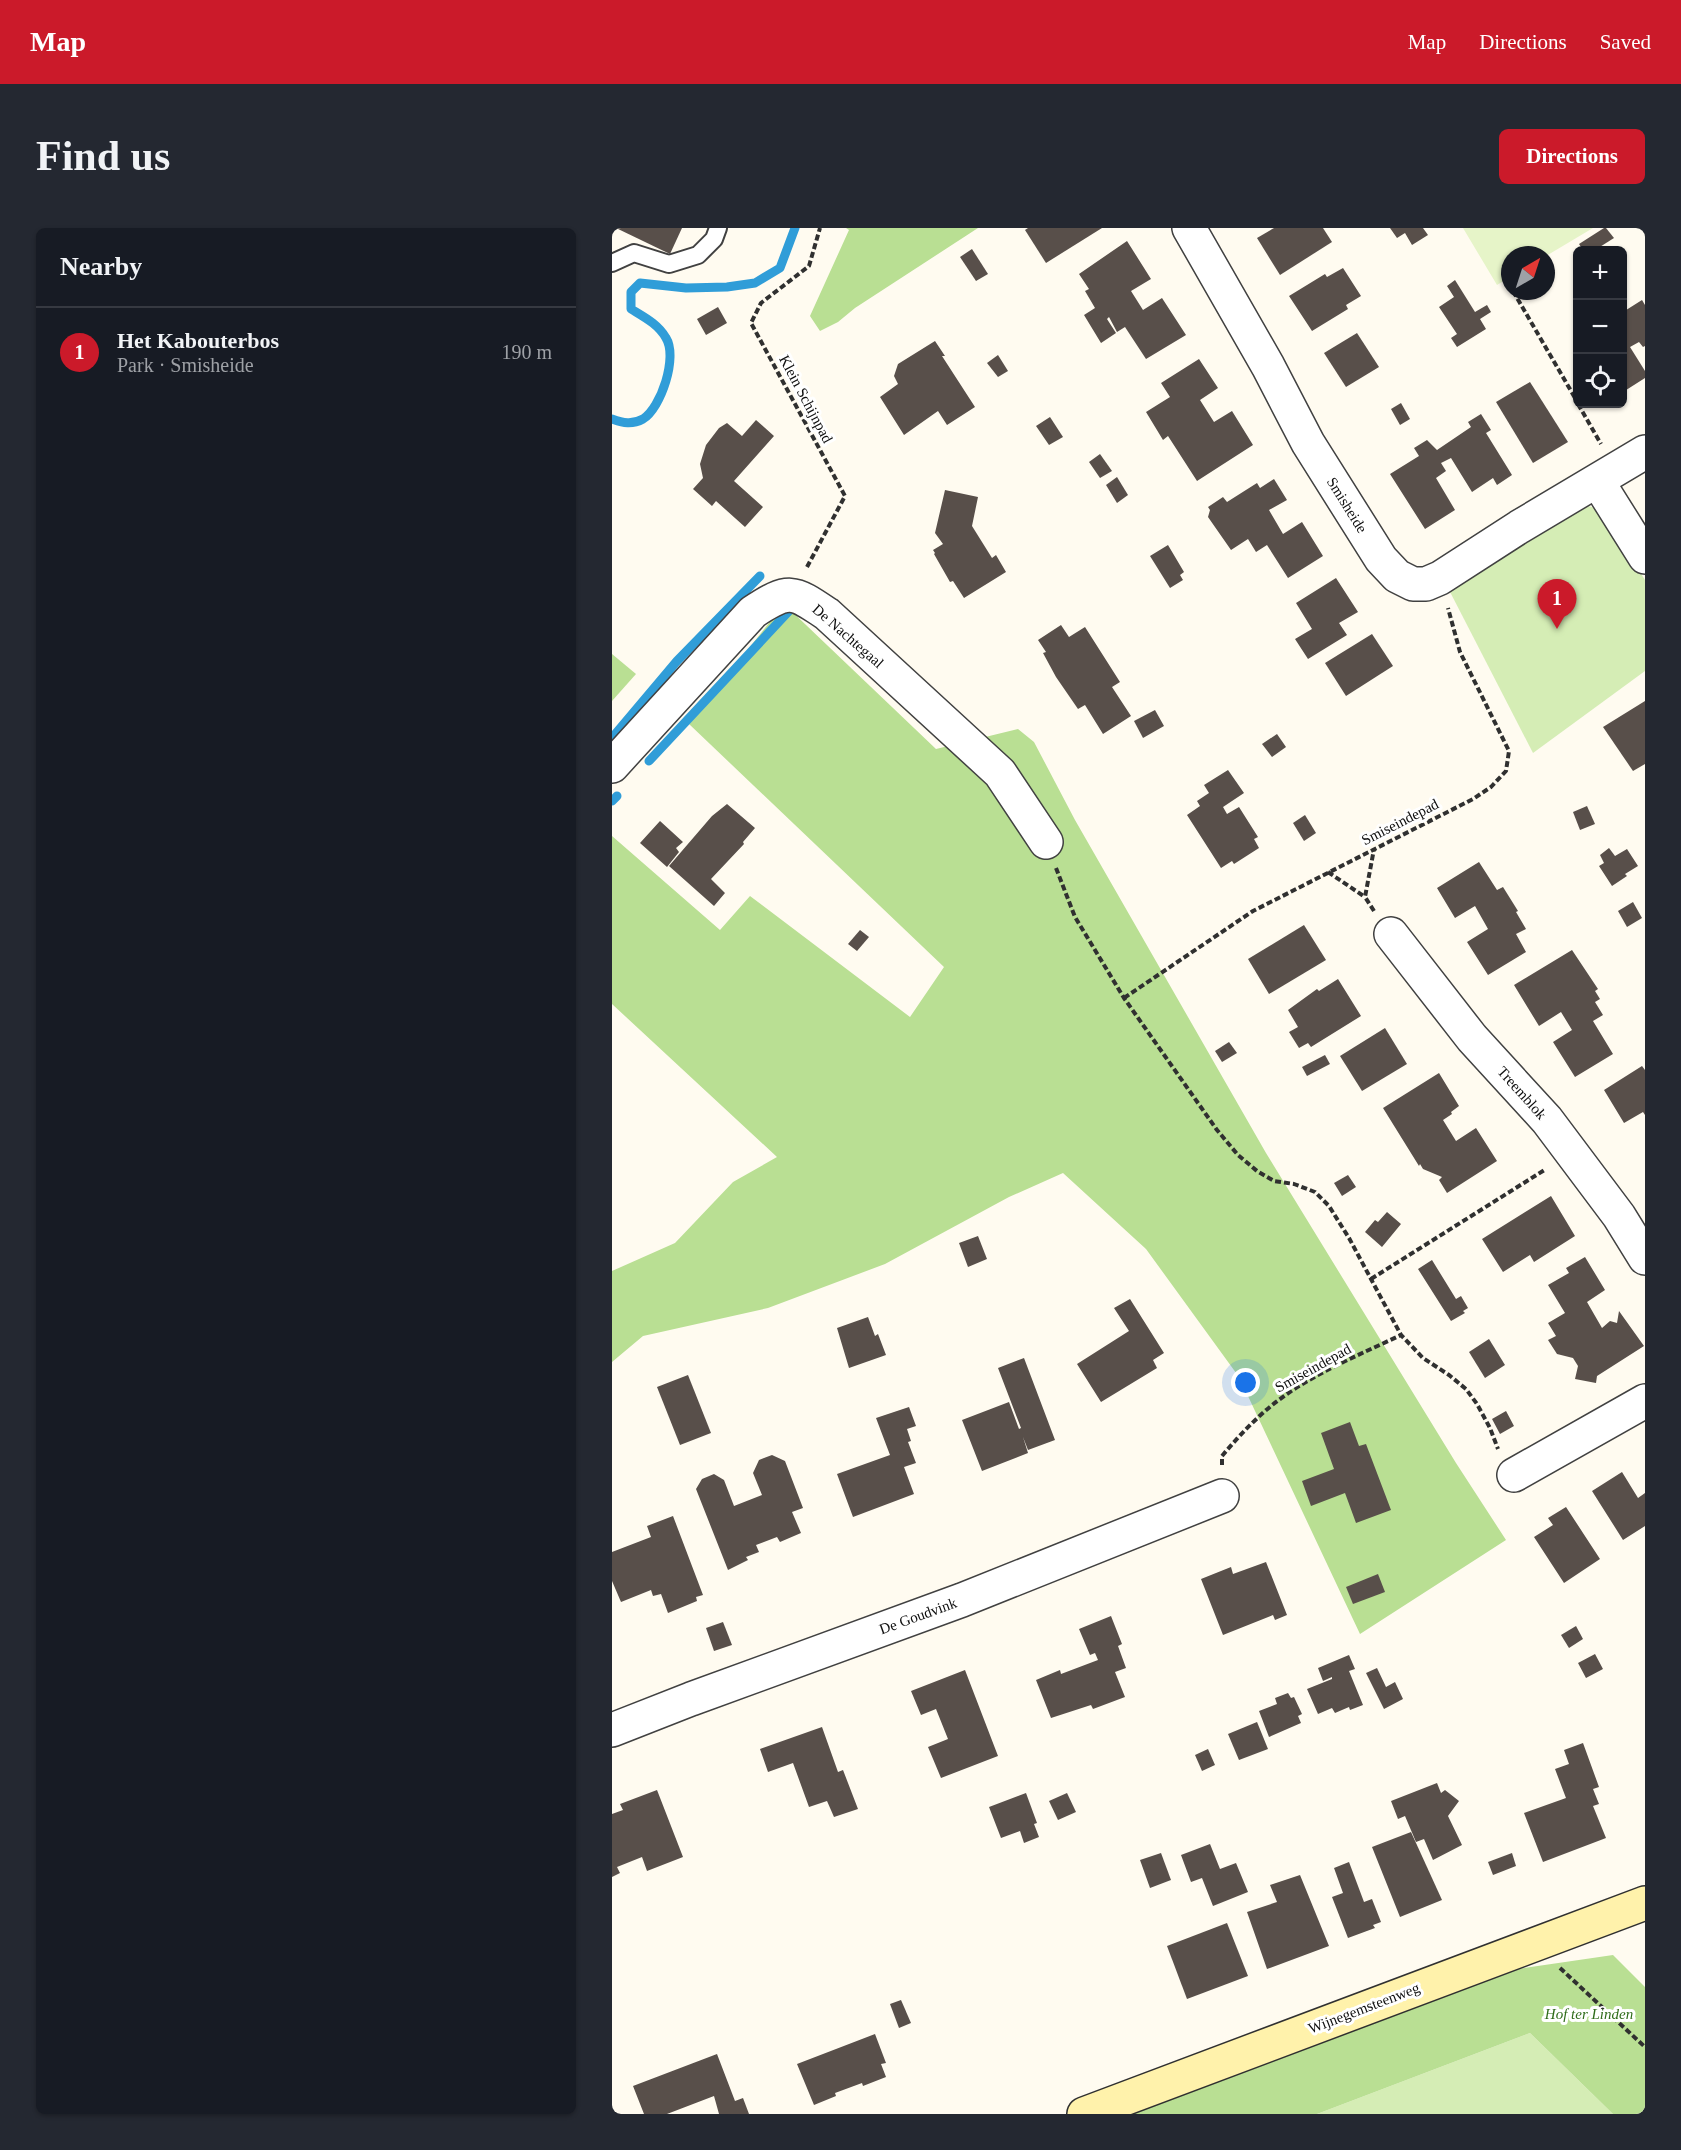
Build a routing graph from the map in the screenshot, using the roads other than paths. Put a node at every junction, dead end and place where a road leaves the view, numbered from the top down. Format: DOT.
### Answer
graph roads {
  1 [pos="718,228"];
  2 [pos="1189,228"];
  3 [pos="612,263"];
  4 [pos="1645,453"];
  5 [pos="1606,477"];
  6 [pos="1645,557"];
  7 [pos="612,766"];
  8 [pos="1046,842"];
  9 [pos="1391,934"];
  10 [pos="1645,1258"];
  11 [pos="1645,1401"];
  12 [pos="1514,1475"];
  13 [pos="1222,1496"];
  14 [pos="612,1730"];
  15 [pos="1645,1903"];
  16 [pos="1084,2114"];
  1 -- 3 [label="lane"];
  2 -- 5 [label="street, Smisheide"];
  4 -- 5 [label="street, Smisheide"];
  5 -- 6 [label="street"];
  7 -- 8 [label="street, De Nachtegaal"];
  9 -- 10 [label="street, Treemblok"];
  11 -- 12 [label="street"];
  13 -- 14 [label="street, De Goudvink"];
  15 -- 16 [label="street, Wijnegemsteenweg"];
}
